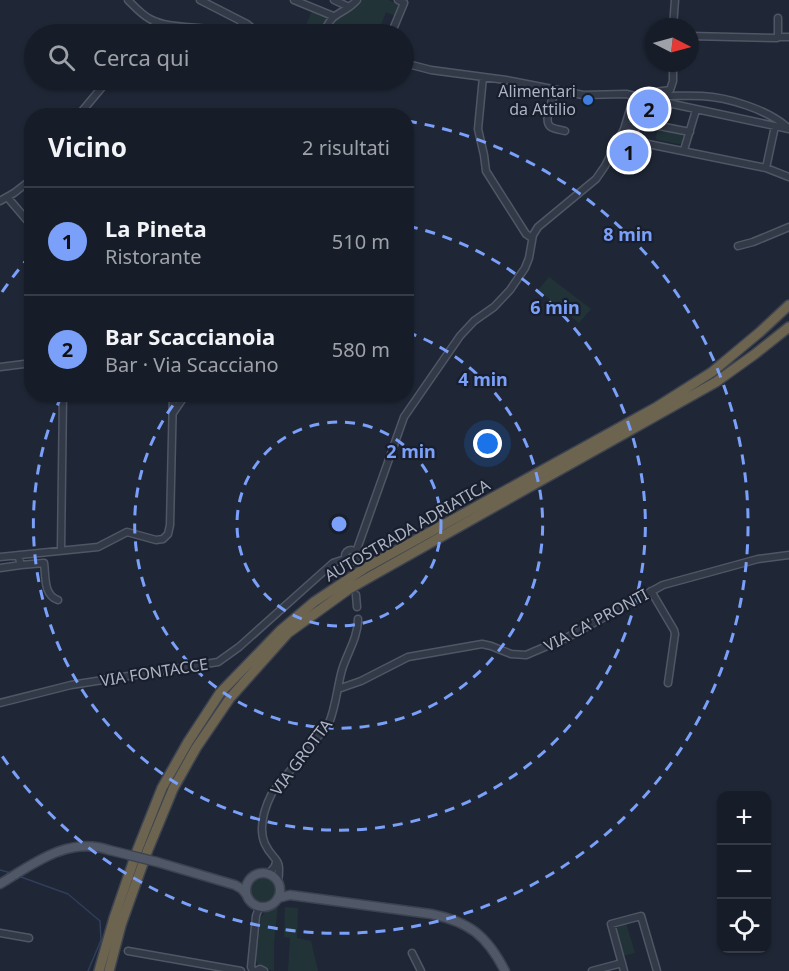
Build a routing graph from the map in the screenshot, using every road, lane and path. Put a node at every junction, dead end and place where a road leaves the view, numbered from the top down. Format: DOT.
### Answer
graph roads {
  1 [pos="128,0"];
  2 [pos="200,0"];
  3 [pos="294,0"];
  4 [pos="334,0"];
  5 [pos="357,0"];
  6 [pos="398,0"];
  7 [pos="675,0"];
  8 [pos="349,7"];
  9 [pos="333,16"];
  10 [pos="674,18"];
  11 [pos="778,18"];
  12 [pos="240,21"];
  13 [pos="157,22"];
  14 [pos="172,24"];
  15 [pos="242,24"];
  16 [pos="245,24"];
  17 [pos="327,24"];
  18 [pos="395,24"];
  19 [pos="699,36"];
  20 [pos="778,37"];
  21 [pos="789,37"];
  22 [pos="414,66"];
  23 [pos="673,72"];
  24 [pos="483,77"];
  25 [pos="100,90"];
  26 [pos="556,90"];
  27 [pos="636,95"];
  28 [pos="85,108"];
  29 [pos="696,110"];
  30 [pos="625,126"];
  31 [pos="775,126"];
  32 [pos="789,129"];
  33 [pos="565,131"];
  34 [pos="690,132"];
  35 [pos="684,150"];
  36 [pos="766,168"];
  37 [pos="789,177"];
  38 [pos="24,185"];
  39 [pos="8,198"];
  40 [pos="0,201"];
  41 [pos="24,217"];
  42 [pos="789,227"];
  43 [pos="532,238"];
  44 [pos="738,246"];
  45 [pos="789,305"];
  46 [pos="789,327"];
  47 [pos="24,364"];
  48 [pos="0,367"];
  49 [pos="63,402"];
  50 [pos="173,402"];
  51 [pos="181,402"];
  52 [pos="173,413"];
  53 [pos="62,550"];
  54 [pos="356,552"];
  55 [pos="18,555"];
  56 [pos="789,555"];
  57 [pos="0,557"];
  58 [pos="349,560"];
  59 [pos="21,565"];
  60 [pos="0,568"];
  61 [pos="651,591"];
  62 [pos="356,595"];
  63 [pos="58,600"];
  64 [pos="357,607"];
  65 [pos="358,619"];
  66 [pos="668,683"];
  67 [pos="338,689"];
  68 [pos="0,703"];
  69 [pos="275,857"];
  70 [pos="268,873"];
  71 [pos="248,881"];
  72 [pos="0,884"];
  73 [pos="235,885"];
  74 [pos="279,885"];
  75 [pos="246,894"];
  76 [pos="290,895"];
  77 [pos="278,898"];
  78 [pos="252,903"];
  79 [pos="261,907"];
  80 [pos="256,916"];
  81 [pos="0,933"];
  82 [pos="29,938"];
  83 [pos="128,951"];
  84 [pos="412,953"];
  85 [pos="622,963"];
  86 [pos="99,971"];
  87 [pos="109,971"];
  88 [pos="241,971"];
  89 [pos="258,971"];
  90 [pos="421,971"];
  91 [pos="505,971"];
  92 [pos="592,971"];
  93 [pos="624,971"];
  94 [pos="657,971"];
  1 -- 13 [label="street"];
  2 -- 12 [label="street"];
  3 -- 9 [label="street"];
  4 -- 8 [label="street"];
  5 -- 8 [label="street"];
  6 -- 18 [label="street"];
  7 -- 10 [label="street"];
  8 -- 9 [label="street"];
  9 -- 17 [label="street"];
  11 -- 20 [label="street"];
  12 -- 15 [label="street"];
  12 -- 16 [label="street"];
  13 -- 14 [label="street"];
  19 -- 20 [label="street"];
  20 -- 21 [label="street"];
  22 -- 24 [label="street"];
  23 -- 27 [label="street"];
  24 -- 26 [label="street"];
  24 -- 43 [label="street"];
  25 -- 28 [label="street"];
  26 -- 27 [label="street"];
  26 -- 33 [label="street"];
  27 -- 29 [label="street"];
  27 -- 30 [label="street"];
  27 -- 32 [label="street"];
  29 -- 31 [label="street"];
  29 -- 34 [label="street"];
  30 -- 34 [label="street"];
  30 -- 35 [label="street"];
  30 -- 43 [label="street"];
  31 -- 32 [label="street"];
  31 -- 36 [label="street"];
  34 -- 35 [label="street"];
  35 -- 36 [label="street"];
  36 -- 37 [label="street"];
  38 -- 39 [label="street"];
  39 -- 40 [label="street"];
  39 -- 41 [label="street"];
  42 -- 44 [label="street"];
  43 -- 54 [label="street"];
  45 -- 86 [label="highway, AUTOSTRADA ADRIATICA"];
  46 -- 87 [label="highway, AUTOSTRADA ADRIATICA"];
  47 -- 48 [label="street"];
  49 -- 53 [label="street"];
  50 -- 52 [label="street"];
  51 -- 52 [label="street"];
  52 -- 53 [label="street"];
  53 -- 55 [label="street"];
  54 -- 58 [label="street"];
  54 -- 58 [label="street"];
  55 -- 57 [label="street"];
  55 -- 59 [label="street"];
  56 -- 61 [label="street, VIA CA' PRONTI"];
  58 -- 68 [label="street, VIA FONTACCE"];
  59 -- 60 [label="street"];
  59 -- 63 [label="street"];
  61 -- 66 [label="street"];
  61 -- 67 [label="street, VIA CA' PRONTI"];
  62 -- 64 [label="street"];
  65 -- 67 [label="street, VIA GROTTA"];
  67 -- 69 [label="street, VIA GROTTA"];
  69 -- 70 [label="street"];
  69 -- 74 [label="street, VIA GROTTA"];
  70 -- 71 [label="main road"];
  70 -- 74 [label="main road"];
  71 -- 73 [label="main road"];
  71 -- 75 [label="main road"];
  72 -- 73 [label="main road, bridge"];
  73 -- 75 [label="main road"];
  74 -- 76 [label="main road"];
  74 -- 77 [label="main road"];
  75 -- 78 [label="main road"];
  76 -- 77 [label="main road"];
  76 -- 91 [label="main road"];
  77 -- 79 [label="main road"];
  78 -- 79 [label="main road"];
  78 -- 80 [label="street"];
  79 -- 80 [label="street"];
  80 -- 89 [label="street"];
  81 -- 82 [label="street"];
  83 -- 88 [label="street"];
  84 -- 90 [label="street"];
  85 -- 92 [label="street"];
  85 -- 93 [label="street"];
  85 -- 94 [label="street"];
}
